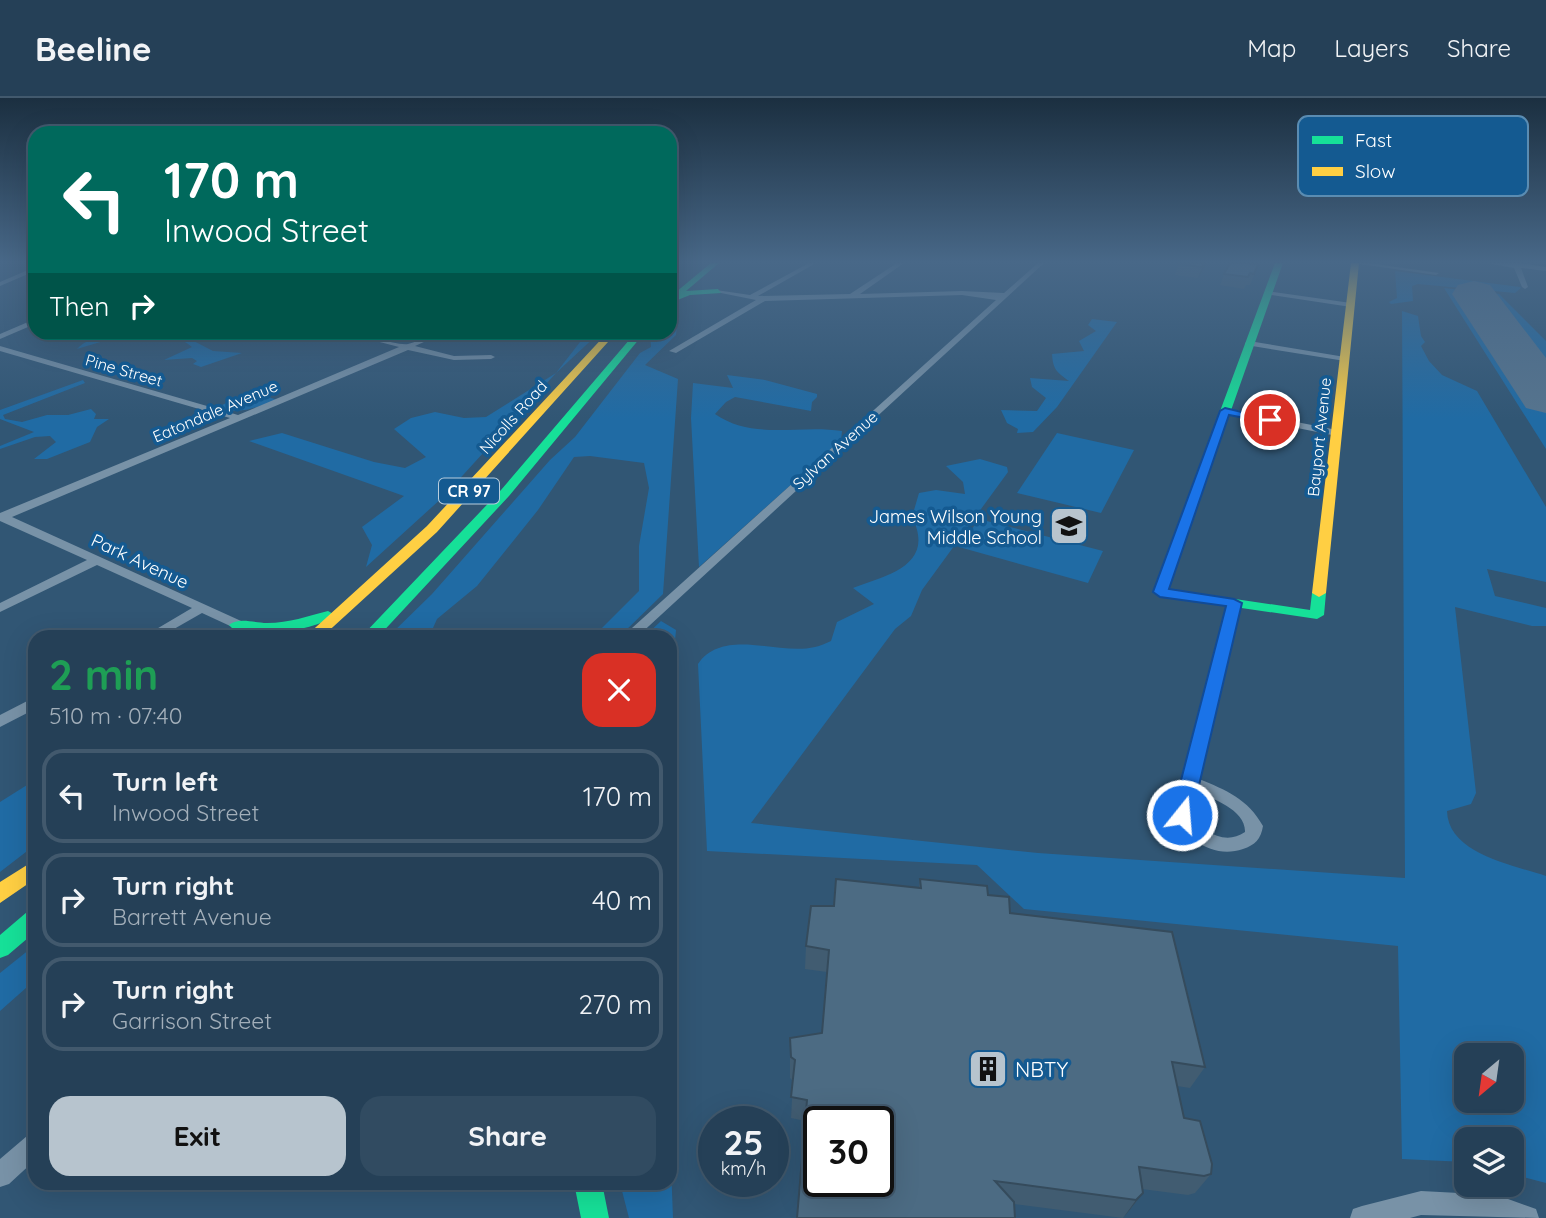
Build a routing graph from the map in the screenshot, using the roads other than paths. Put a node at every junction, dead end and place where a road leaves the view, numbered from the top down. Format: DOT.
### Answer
graph roads {
  1 [pos="734,315"];
  2 [pos="982,315"];
  3 [pos="1260,315"];
  4 [pos="1350,315"];
  5 [pos="28,323"];
  6 [pos="0,337"];
  7 [pos="376,340"];
  8 [pos="425,340"];
  9 [pos="606,340"];
  10 [pos="634,340"];
  11 [pos="1249,344"];
  12 [pos="0,348"];
  13 [pos="407,348"];
  14 [pos="673,351"];
  15 [pos="492,357"];
  16 [pos="1345,359"];
  17 [pos="1225,411"];
  18 [pos="240,418"];
  19 [pos="1337,433"];
  20 [pos="1,517"];
  21 [pos="436,523"];
  22 [pos="98,560"];
  23 [pos="1234,603"];
  24 [pos="0,608"];
  25 [pos="200,609"];
  26 [pos="237,625"];
  27 [pos="162,630"];
  28 [pos="248,630"];
  29 [pos="322,630"];
  30 [pos="377,630"];
  31 [pos="637,630"];
  32 [pos="28,706"];
  33 [pos="0,722"];
  34 [pos="1192,783"];
  35 [pos="28,873"];
  36 [pos="0,894"];
  37 [pos="28,925"];
  38 [pos="0,948"];
  39 [pos="28,1150"];
  40 [pos="0,1175"];
  41 [pos="590,1190"];
  42 [pos="596,1218"];
  43 [pos="1362,1218"];
  44 [pos="1527,1218"];
  1 -- 14 [label="street"];
  2 -- 31 [label="street, Sylvan Avenue"];
  3 -- 11 [label="main road"];
  4 -- 16 [label="main road, Bayport Avenue"];
  5 -- 6 [label="street"];
  7 -- 13 [label="street"];
  8 -- 13 [label="street, Eatondale Avenue"];
  9 -- 21 [label="main road, Nicolls Road / CR 97"];
  10 -- 30 [label="main road, CR 97"];
  11 -- 16 [label="street"];
  11 -- 17 [label="main road"];
  12 -- 18 [label="street, Pine Street"];
  13 -- 15 [label="street"];
  13 -- 18 [label="street, Eatondale Avenue"];
  16 -- 19 [label="main road, Bayport Avenue"];
  17 -- 19 [label="street"];
  17 -- 23 [label="main road"];
  18 -- 20 [label="street, Eatondale Avenue"];
  19 -- 23 [label="main road, Bayport Avenue"];
  20 -- 22 [label="street, Park Avenue"];
  21 -- 26 [label="main road"];
  21 -- 29 [label="main road, Nicolls Road / CR 97"];
  22 -- 24 [label="street"];
  22 -- 25 [label="street, Park Avenue"];
  23 -- 34 [label="street"];
  25 -- 26 [label="street, Park Avenue"];
  25 -- 27 [label="street"];
  26 -- 28 [label="street, Park Avenue"];
  32 -- 33 [label="street"];
  34 -- 34 [label="street"];
  35 -- 36 [label="main road"];
  37 -- 38 [label="main road"];
  39 -- 40 [label="street"];
  41 -- 42 [label="main road"];
  43 -- 44 [label="street"];
}
